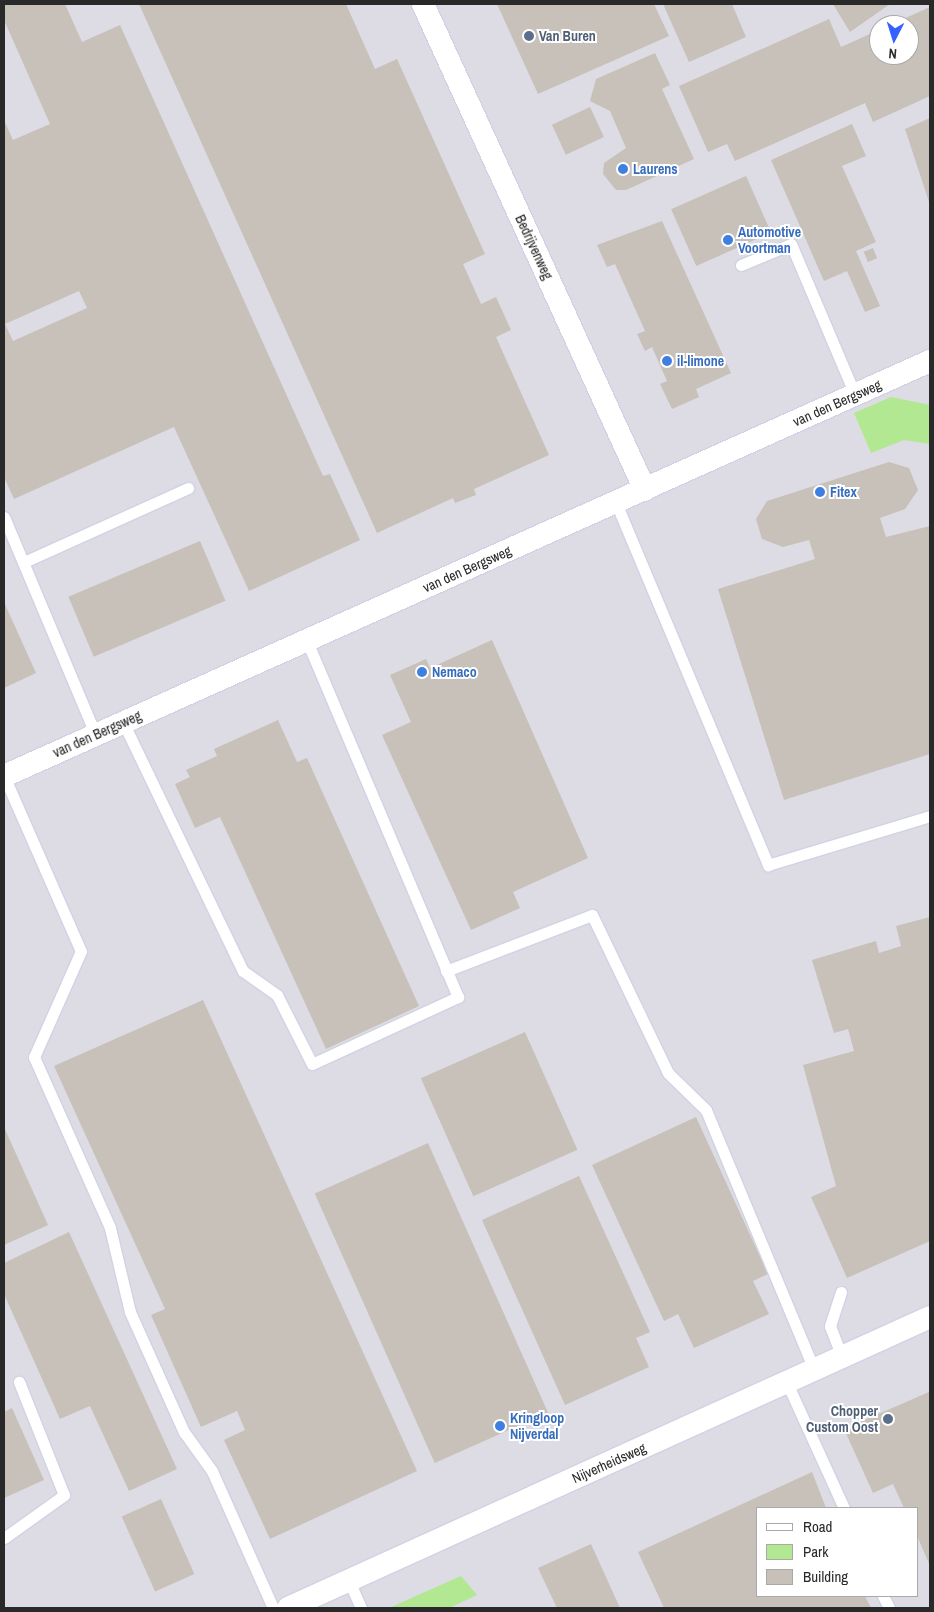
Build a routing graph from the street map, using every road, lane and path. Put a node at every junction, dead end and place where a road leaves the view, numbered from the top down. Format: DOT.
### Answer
graph roads {
  1 [pos="423,4"];
  2 [pos="741,265"];
  3 [pos="930,361"];
  4 [pos="855,395"];
  5 [pos="188,488"];
  6 [pos="645,490"];
  7 [pos="616,503"];
  8 [pos="4,517"];
  9 [pos="24,562"];
  10 [pos="307,641"];
  11 [pos="123,722"];
  12 [pos="96,734"];
  13 [pos="4,776"];
  14 [pos="930,816"];
  15 [pos="446,971"];
  16 [pos="841,1292"];
  17 [pos="930,1317"];
  18 [pos="842,1357"];
  19 [pos="814,1369"];
  20 [pos="19,1382"];
  21 [pos="787,1383"];
  22 [pos="844,1507"];
  23 [pos="4,1538"];
  24 [pos="349,1581"];
  25 [pos="272,1608"];
  26 [pos="288,1608"];
  27 [pos="361,1608"];
  1 -- 6 [label="street, Bedrijvenweg"];
  2 -- 4 [label="lane"];
  3 -- 4 [label="street, van den Bergsweg"];
  4 -- 6 [label="street, van den Bergsweg"];
  5 -- 9 [label="lane"];
  6 -- 7 [label="street, van den Bergsweg"];
  7 -- 10 [label="street, van den Bergsweg"];
  7 -- 14 [label="lane"];
  8 -- 9 [label="lane"];
  9 -- 12 [label="lane"];
  10 -- 11 [label="street, van den Bergsweg"];
  10 -- 15 [label="lane"];
  11 -- 12 [label="street, van den Bergsweg"];
  11 -- 15 [label="lane"];
  12 -- 13 [label="street, van den Bergsweg"];
  13 -- 25 [label="lane"];
  15 -- 19 [label="lane"];
  16 -- 18 [label="lane"];
  17 -- 18 [label="street, Nijverheidsweg"];
  18 -- 19 [label="street, Nijverheidsweg"];
  19 -- 21 [label="street, Nijverheidsweg"];
  20 -- 23 [label="lane"];
  21 -- 22 [label="lane"];
  21 -- 24 [label="street, Nijverheidsweg"];
  24 -- 26 [label="street, Nijverheidsweg"];
  24 -- 27 [label="lane"];
}
